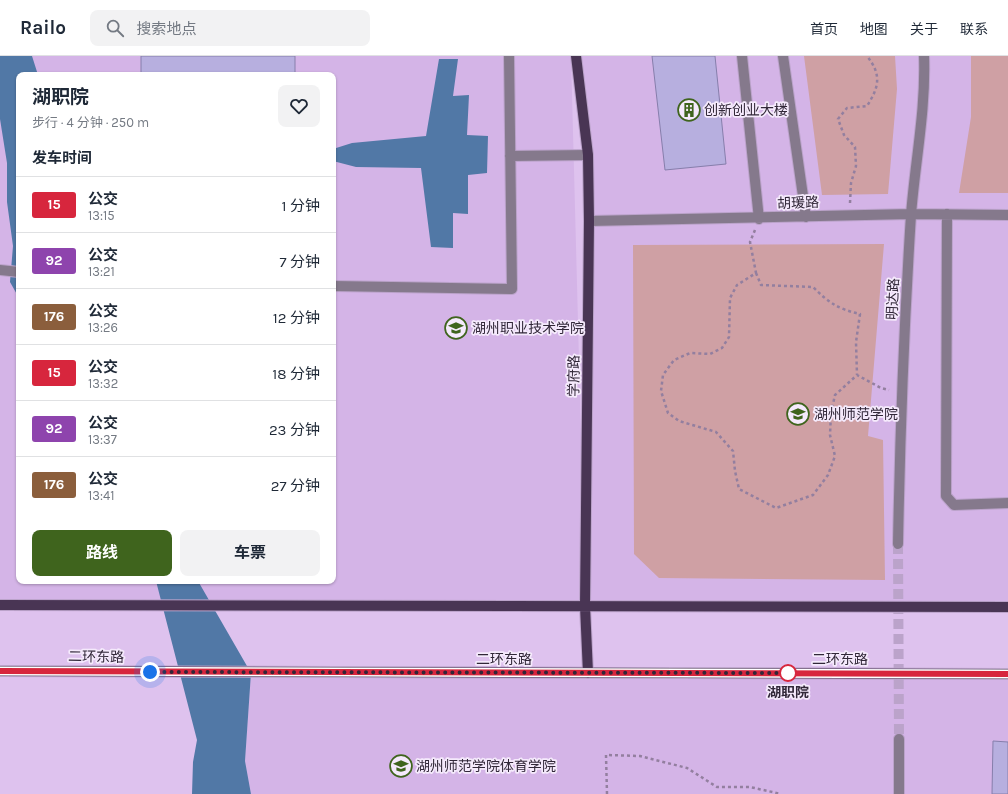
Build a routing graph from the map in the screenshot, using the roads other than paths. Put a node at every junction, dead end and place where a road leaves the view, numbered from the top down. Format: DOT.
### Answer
graph roads {
  1 [pos="509,56"];
  2 [pos="576,56"];
  3 [pos="742,56"];
  4 [pos="783,56"];
  5 [pos="924,56"];
  6 [pos="588,155"];
  7 [pos="510,156"];
  8 [pos="911,214"];
  9 [pos="948,214"];
  10 [pos="1008,215"];
  11 [pos="806,217"];
  12 [pos="759,218"];
  13 [pos="589,221"];
  14 [pos="0,270"];
  15 [pos="16,272"];
  16 [pos="336,286"];
  17 [pos="1008,503"];
  18 [pos="898,544"];
  19 [pos="0,606"];
  20 [pos="585,606"];
  21 [pos="1008,607"];
  22 [pos="0,671"];
  23 [pos="588,673"];
  24 [pos="1008,674"];
  25 [pos="899,739"];
  26 [pos="899,794"];
  1 -- 7 [label="street"];
  2 -- 6 [label="main road, 学府路"];
  3 -- 12 [label="street"];
  4 -- 11 [label="street"];
  5 -- 8 [label="street, 明达路"];
  6 -- 7 [label="street"];
  6 -- 13 [label="main road, 学府路"];
  7 -- 16 [label="street"];
  8 -- 9 [label="street, 胡瑗路"];
  8 -- 11 [label="street, 胡瑗路"];
  8 -- 18 [label="street, 明达路"];
  9 -- 10 [label="street, 胡瑗路"];
  9 -- 17 [label="street"];
  11 -- 12 [label="street, 胡瑗路"];
  12 -- 13 [label="street, 胡瑗路"];
  13 -- 20 [label="main road, 学府路"];
  14 -- 15 [label="street"];
  19 -- 20 [label="main road"];
  20 -- 21 [label="main road"];
  20 -- 23 [label="main road, 学府路"];
  22 -- 23 [label="main road, 二环东路"];
  23 -- 24 [label="main road, 二环东路"];
  25 -- 26 [label="street"];
}
